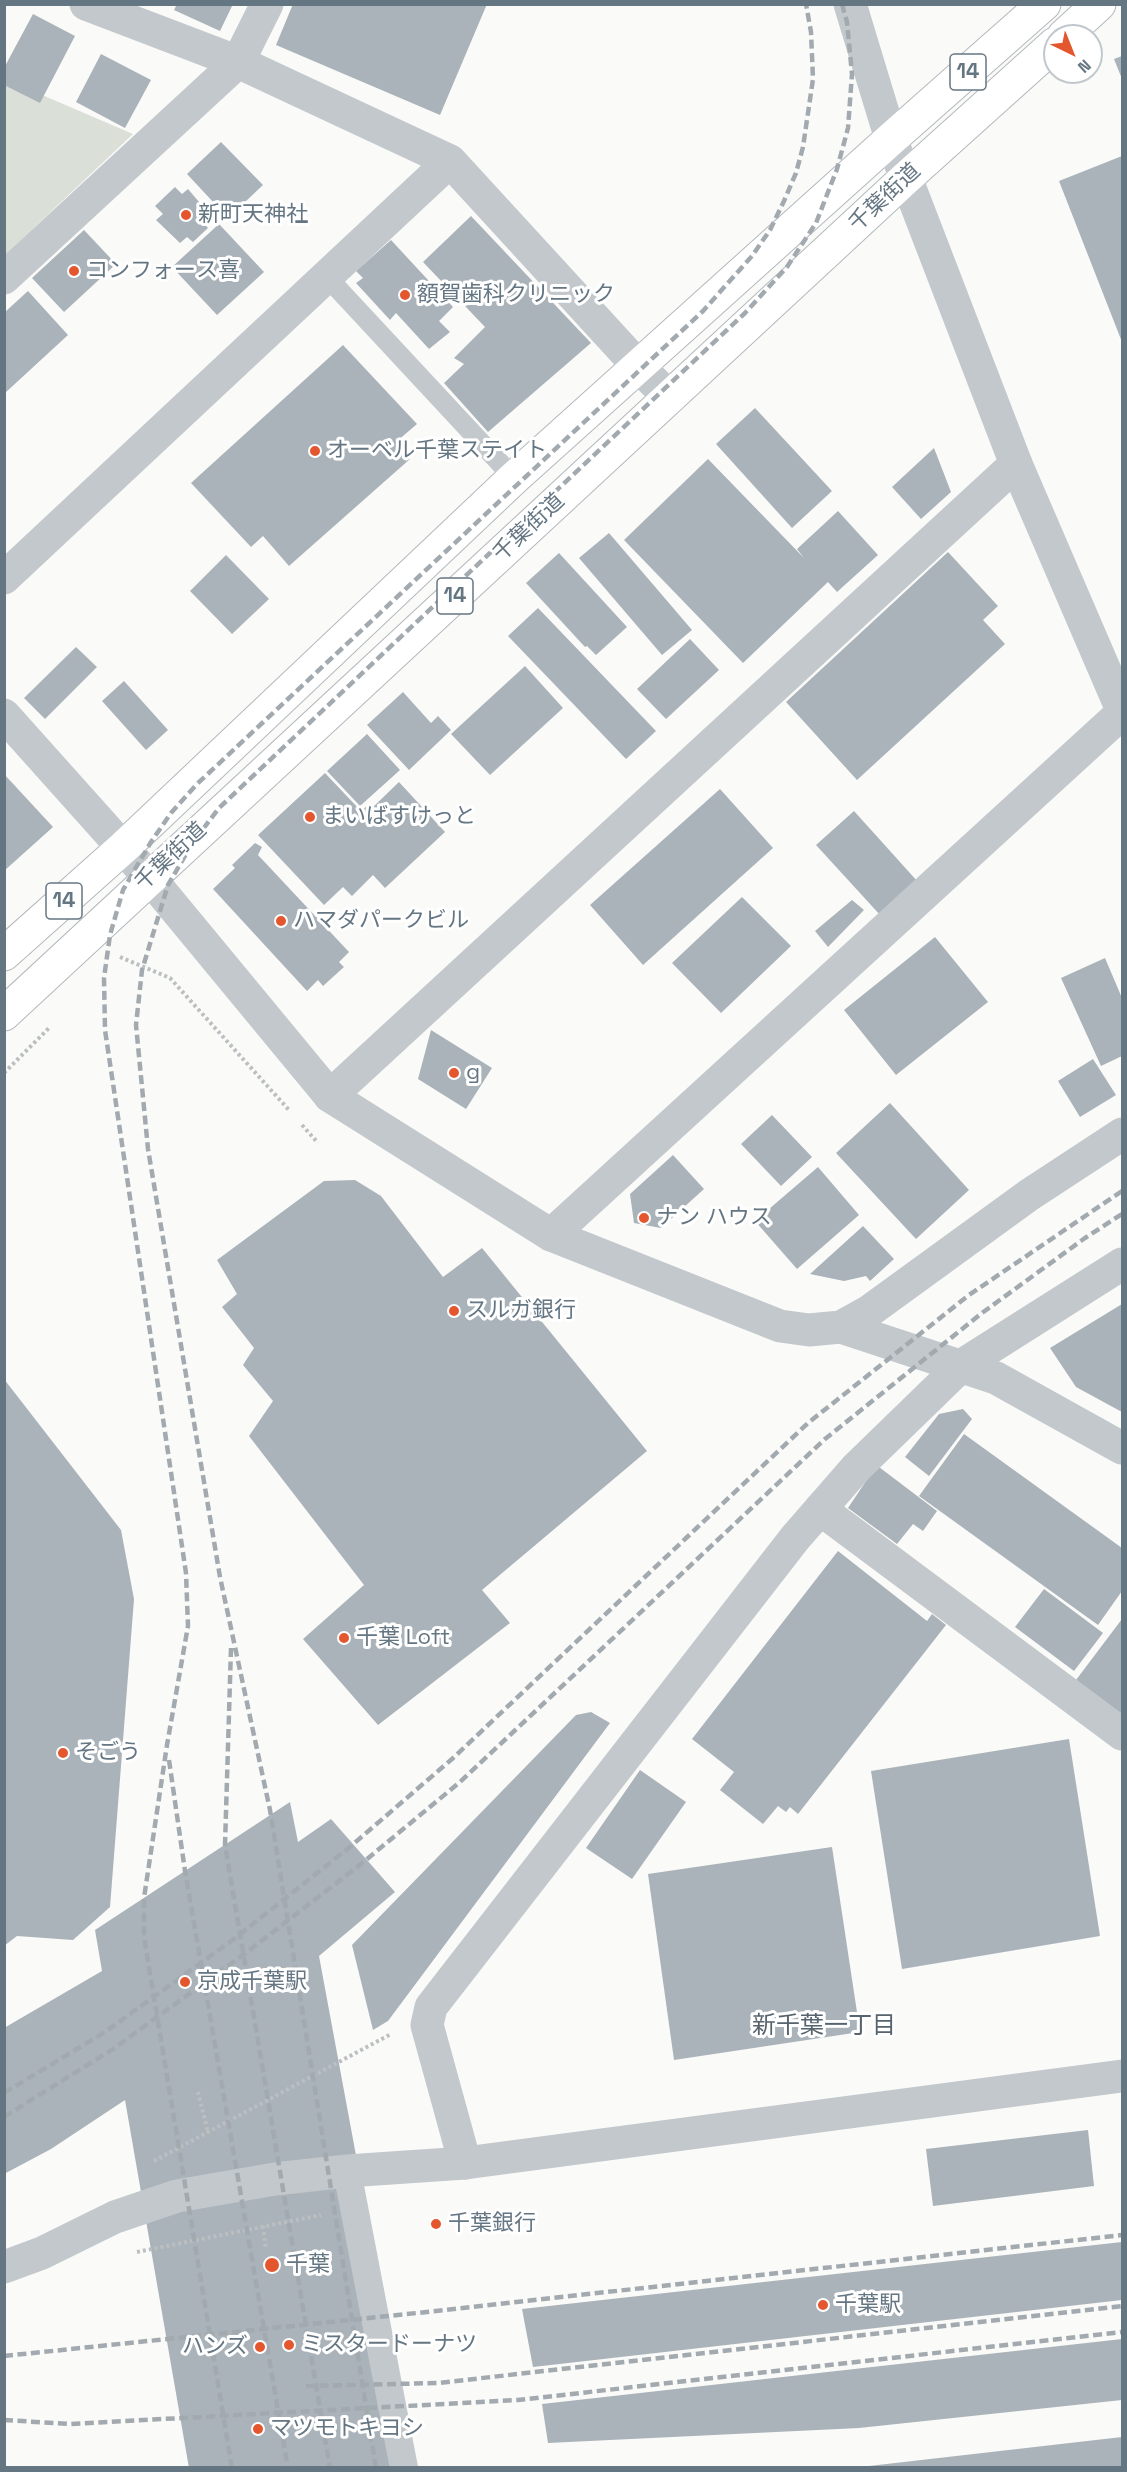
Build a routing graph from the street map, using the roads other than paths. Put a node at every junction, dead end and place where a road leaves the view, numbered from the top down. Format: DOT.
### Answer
graph roads {
  1 [pos="86,4"];
  2 [pos="267,4"];
  3 [pos="1044,4"];
  4 [pos="1099,4"];
  5 [pos="845,6"];
  6 [pos="1077,24"];
  7 [pos="1043,55"];
  8 [pos="238,62"];
  9 [pos="891,139"];
  10 [pos="450,161"];
  11 [pos="906,178"];
  12 [pos="327,277"];
  13 [pos="4,278"];
  14 [pos="639,368"];
  15 [pos="670,398"];
  16 [pos="1016,465"];
  17 [pos="514,478"];
  18 [pos="4,578"];
  19 [pos="1122,711"];
  20 [pos="4,715"];
  21 [pos="124,847"];
  22 [pos="149,877"];
  23 [pos="4,954"];
  24 [pos="4,1014"];
  25 [pos="330,1096"];
  26 [pos="1122,1134"];
  27 [pos="551,1235"];
  28 [pos="1122,1264"];
  29 [pos="841,1327"];
  30 [pos="961,1366"];
  31 [pos="1122,1448"];
  32 [pos="820,1509"];
  33 [pos="1122,1734"];
  34 [pos="1122,2076"];
  35 [pos="465,2163"];
  36 [pos="347,2171"];
  37 [pos="4,2267"];
  38 [pos="404,2468"];
  1 -- 8 [label="street"];
  2 -- 8 [label="street"];
  3 -- 9 [label="highway, 千葉街道 / 14"];
  4 -- 6 [label="highway"];
  5 -- 9 [label="street"];
  7 -- 11 [label="highway, 千葉街道 / 14"];
  8 -- 10 [label="street"];
  8 -- 13 [label="street"];
  9 -- 11 [label="street"];
  9 -- 14 [label="highway, 千葉街道 / 14"];
  10 -- 12 [label="street"];
  10 -- 14 [label="street"];
  11 -- 15 [label="highway, 千葉街道 / 14"];
  11 -- 16 [label="street"];
  12 -- 17 [label="lane"];
  12 -- 18 [label="street"];
  14 -- 15 [label="street"];
  14 -- 17 [label="highway, 千葉街道 / 14"];
  15 -- 22 [label="highway, 千葉街道 / 14"];
  16 -- 19 [label="street"];
  16 -- 25 [label="street"];
  17 -- 21 [label="highway, 千葉街道 / 14"];
  19 -- 27 [label="street"];
  20 -- 21 [label="street"];
  21 -- 22 [label="street"];
  21 -- 23 [label="highway, 千葉街道 / 14"];
  22 -- 24 [label="highway, 千葉街道 / 14"];
  22 -- 25 [label="street"];
  25 -- 27 [label="street"];
  26 -- 29 [label="street"];
  27 -- 29 [label="street"];
  28 -- 30 [label="street"];
  29 -- 30 [label="street"];
  30 -- 31 [label="street"];
  30 -- 32 [label="street"];
  32 -- 33 [label="street"];
  32 -- 35 [label="street"];
  34 -- 35 [label="street"];
  35 -- 36 [label="street"];
  36 -- 37 [label="street"];
  36 -- 38 [label="street"];
}
